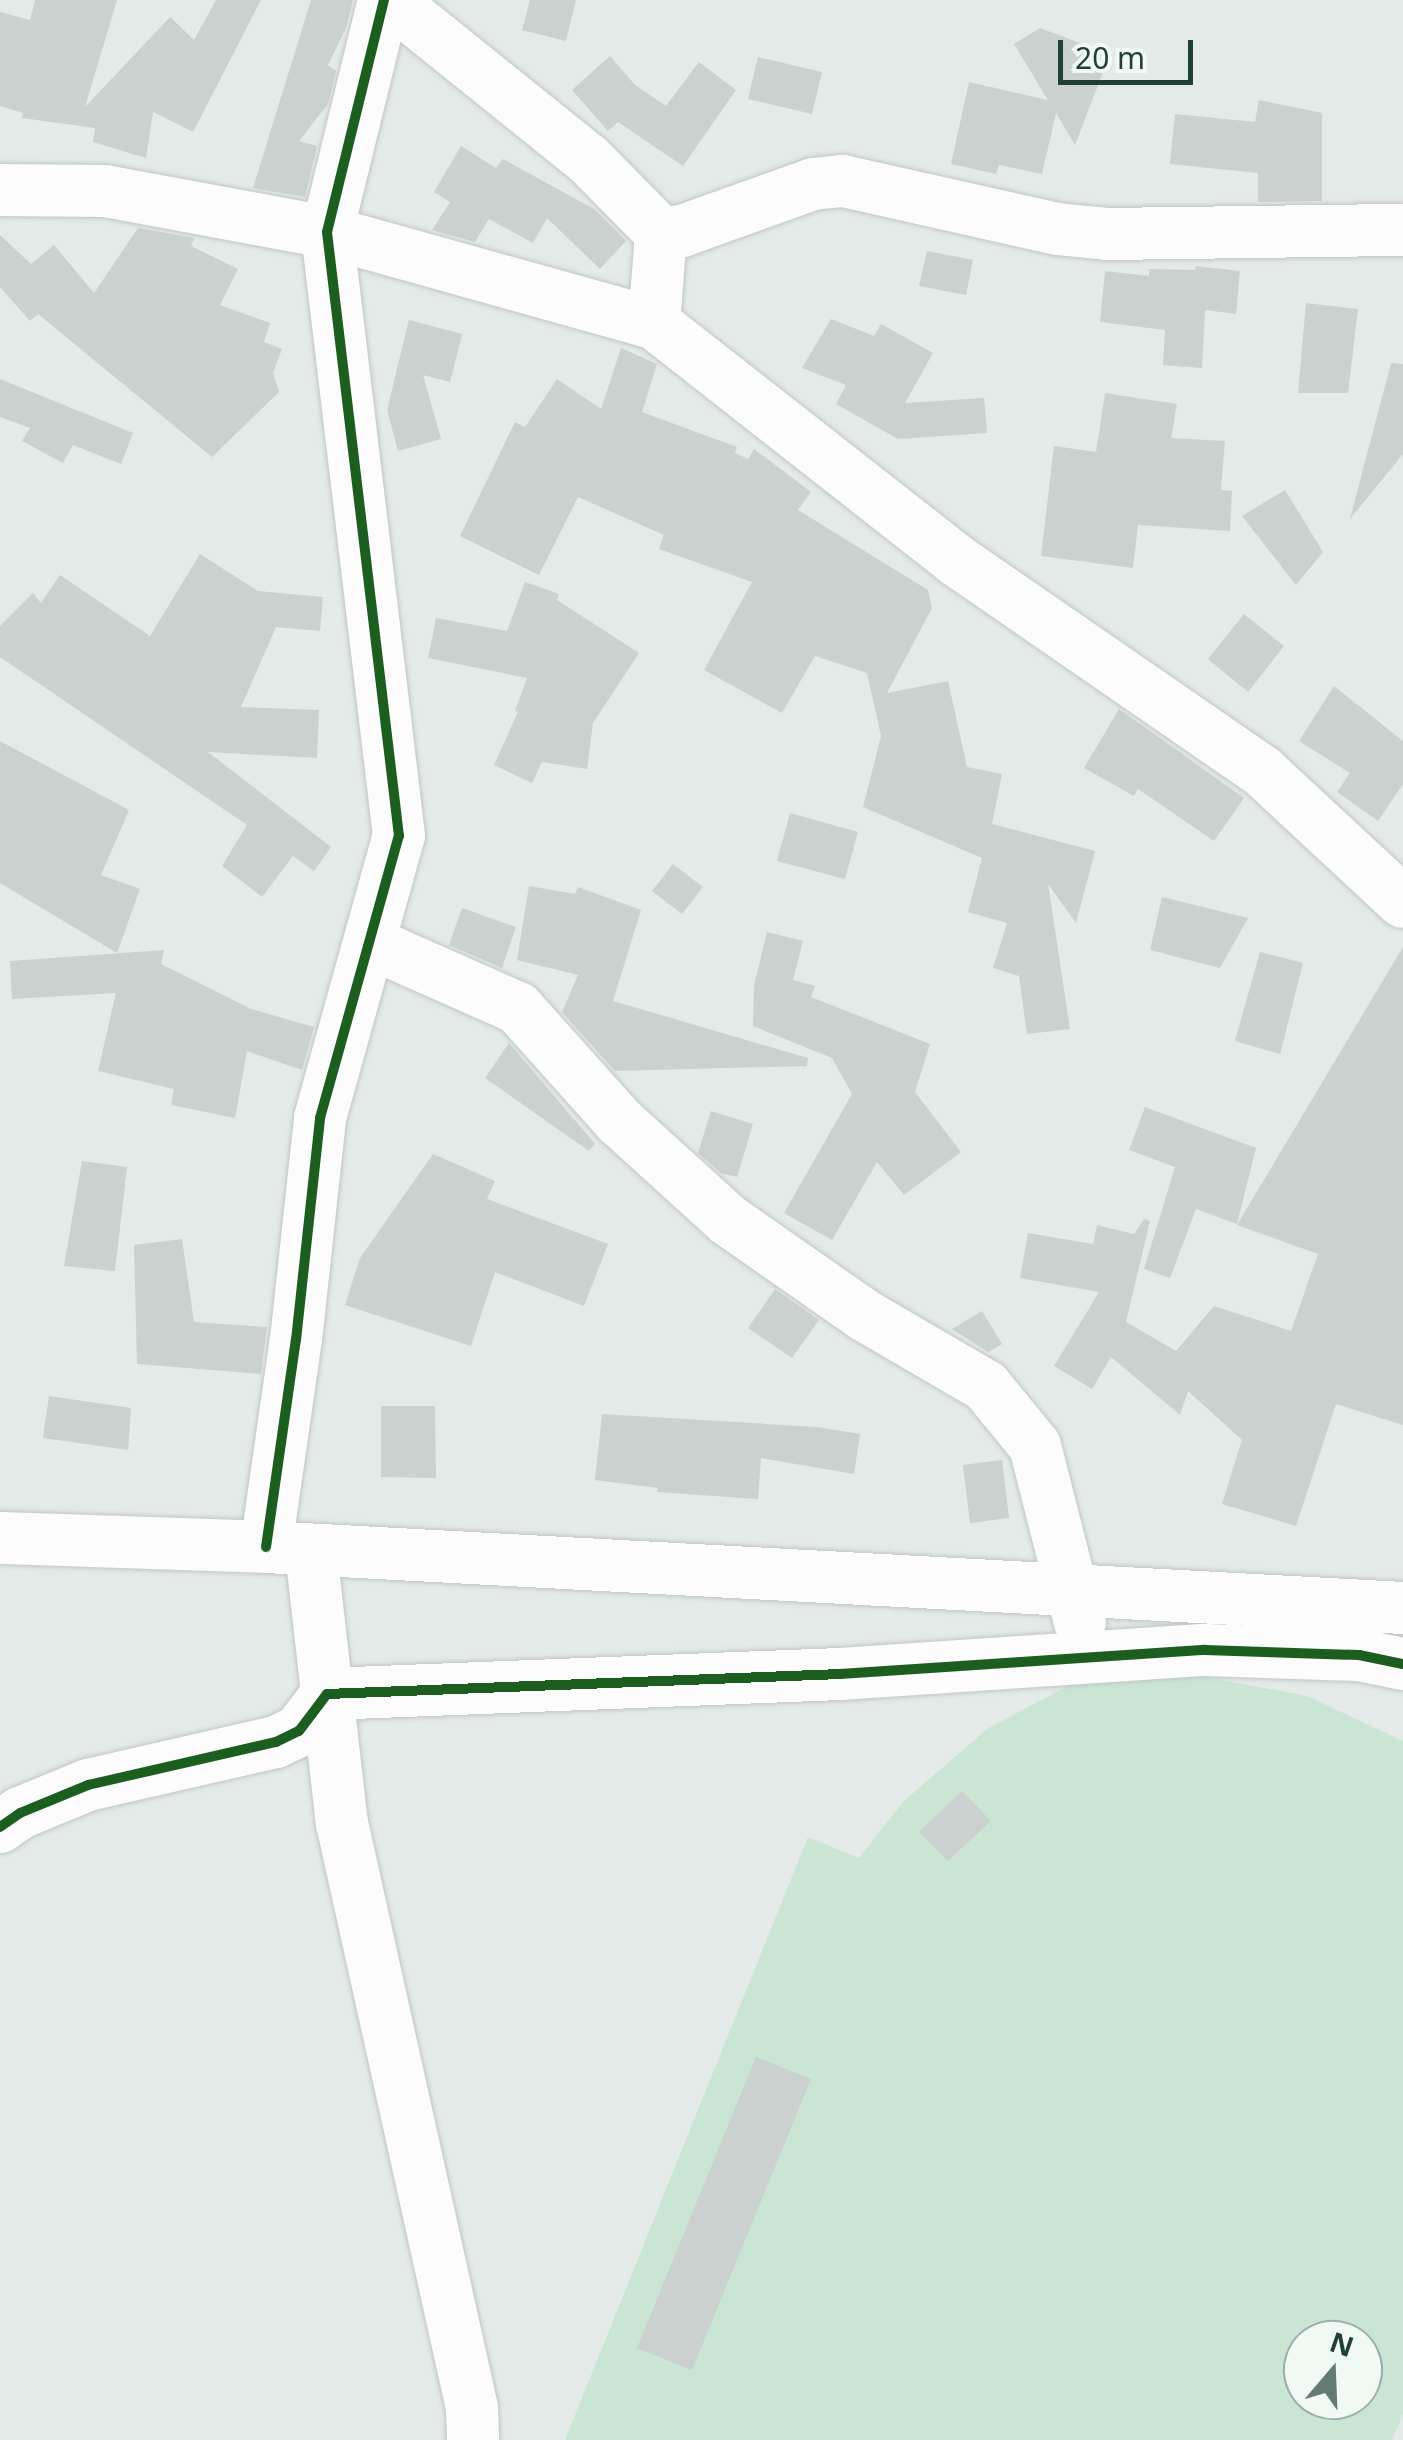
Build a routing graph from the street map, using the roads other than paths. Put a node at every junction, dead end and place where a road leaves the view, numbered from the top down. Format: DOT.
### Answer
graph roads {
  1 [pos="387,0"];
  2 [pos="0,190"];
  3 [pos="1403,230"];
  4 [pos="327,232"];
  5 [pos="662,233"];
  6 [pos="654,323"];
  7 [pos="1403,902"];
  8 [pos="371,943"];
  9 [pos="0,1538"];
  10 [pos="288,1549"];
  11 [pos="1074,1591"];
  12 [pos="1403,1608"];
  13 [pos="1086,1658"];
  14 [pos="1403,1664"];
  15 [pos="327,1694"];
  16 [pos="0,1827"];
  17 [pos="473,2440"];
  1 -- 4 [label="street"];
  1 -- 5 [label="street"];
  2 -- 4 [label="street"];
  3 -- 5 [label="street"];
  4 -- 6 [label="street"];
  4 -- 8 [label="street"];
  5 -- 6 [label="street"];
  6 -- 7 [label="street"];
  8 -- 10 [label="street"];
  8 -- 11 [label="street"];
  9 -- 10 [label="street"];
  10 -- 11 [label="street"];
  10 -- 15 [label="street"];
  11 -- 12 [label="street"];
  11 -- 13 [label="street"];
  13 -- 14 [label="street"];
  13 -- 15 [label="street"];
  15 -- 16 [label="street"];
  15 -- 17 [label="street"];
}
